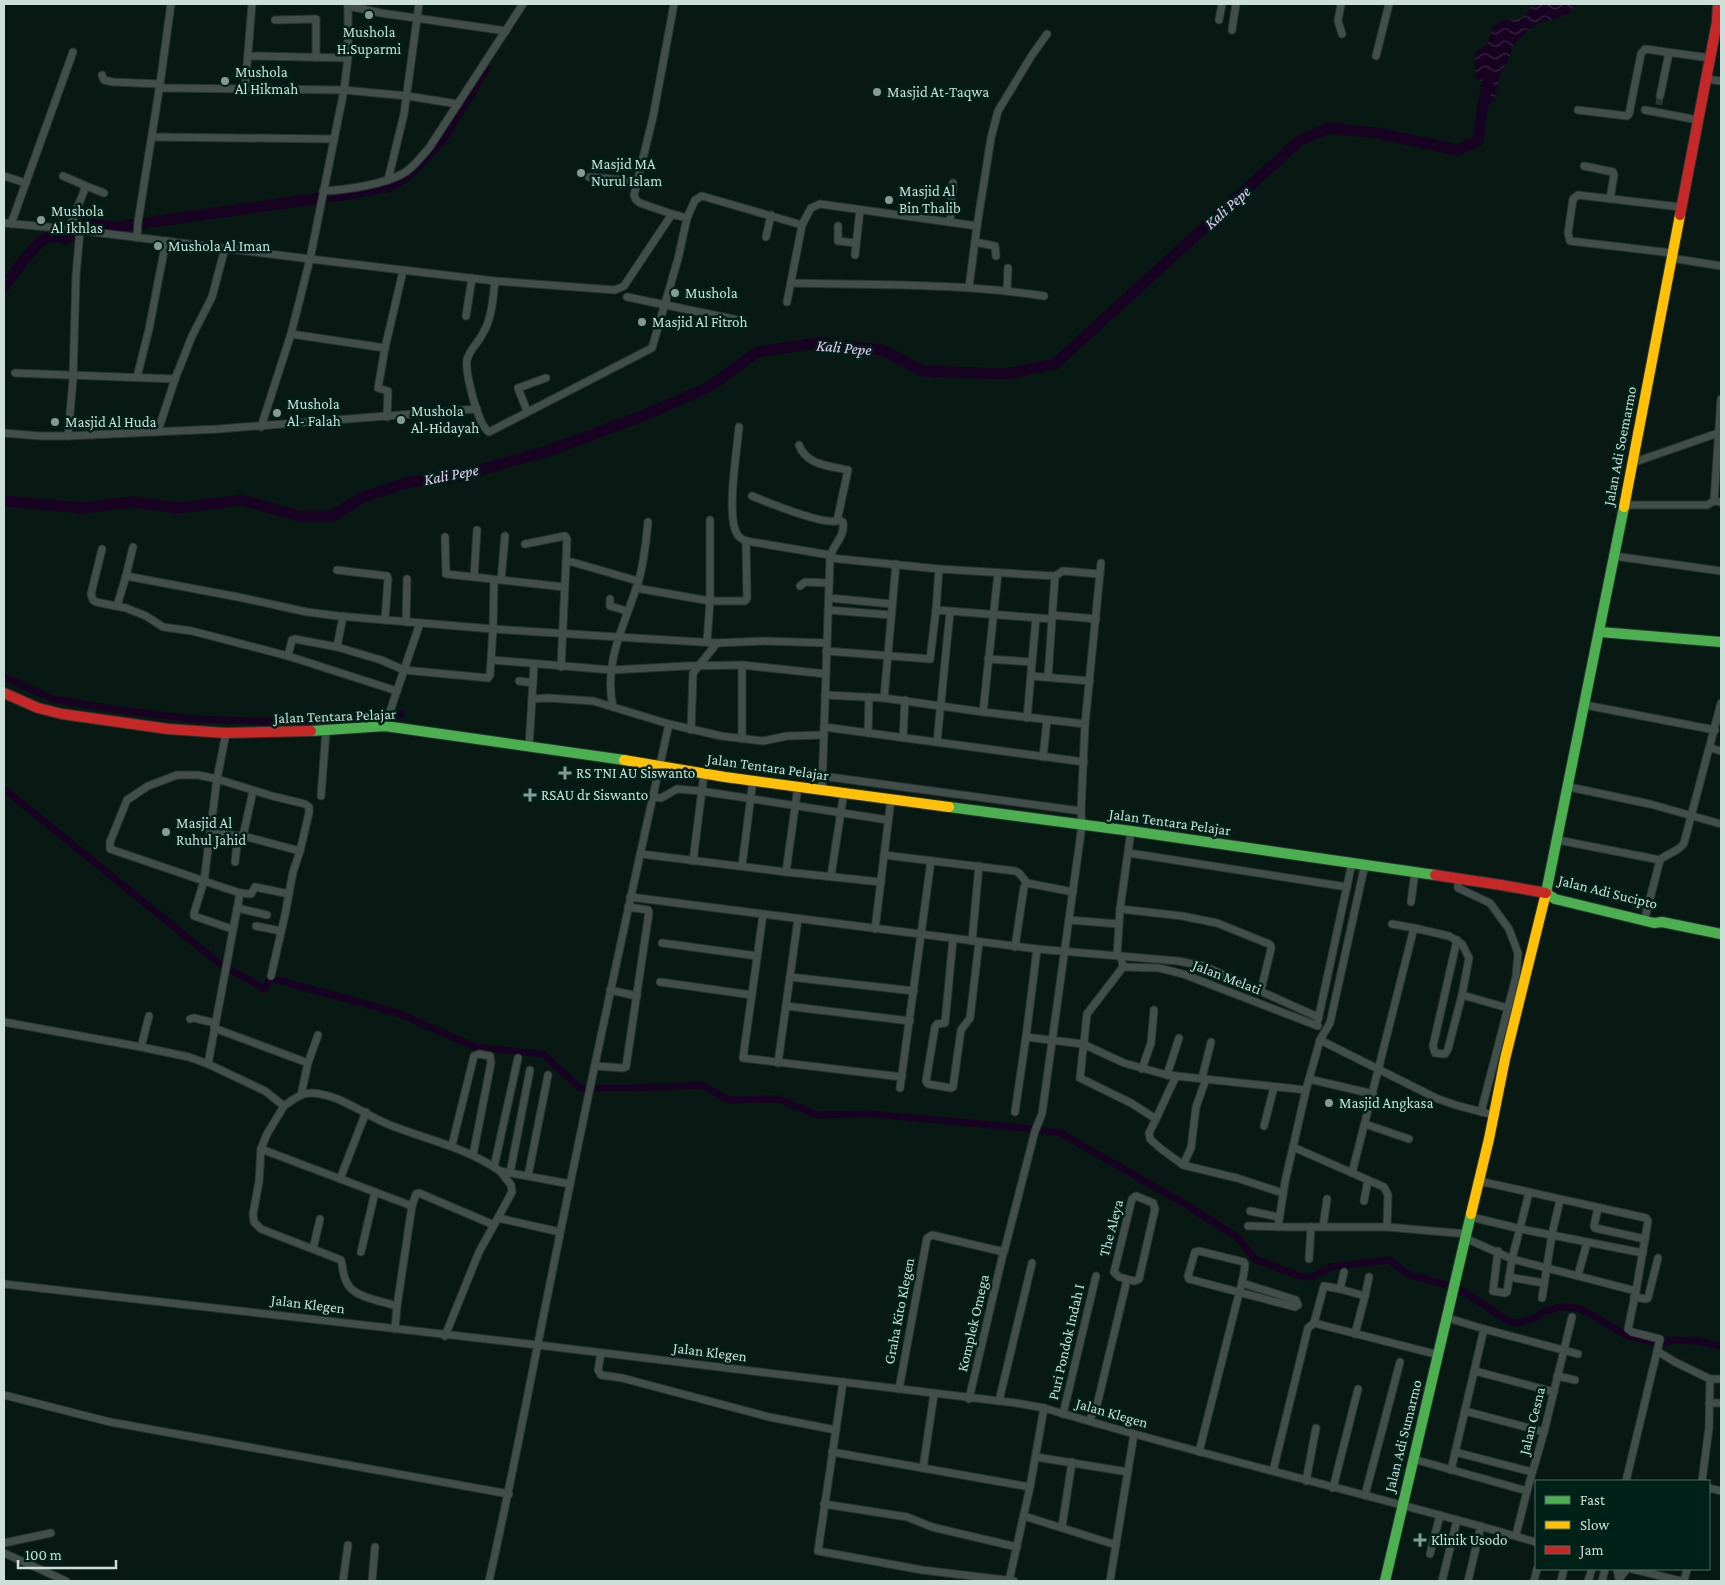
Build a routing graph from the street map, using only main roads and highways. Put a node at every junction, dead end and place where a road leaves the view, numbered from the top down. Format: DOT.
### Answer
graph roads {
  1 [pos="1719,6"];
  2 [pos="1600,632"];
  3 [pos="1721,642"];
  4 [pos="4,693"];
  5 [pos="1501,886"];
  6 [pos="1546,894"];
  7 [pos="1662,922"];
  8 [pos="1721,934"];
  9 [pos="1494,1115"];
  10 [pos="1385,1581"];
  1 -- 2 [label="main road, Jalan Adi Soemarmo"];
  2 -- 3 [label="main road"];
  2 -- 6 [label="main road, Jalan Adi Soemarmo"];
  4 -- 5 [label="main road, Jalan Tentara Pelajar"];
  5 -- 6 [label="main road, Jalan Adi Sucipto"];
  6 -- 7 [label="main road, Jalan Adi Sucipto"];
  6 -- 7 [label="main road, Jalan Adi Sucipto"];
  6 -- 9 [label="main road, Jalan Adi Soemarmo"];
  7 -- 8 [label="main road, Jalan Adi Sucipto"];
  9 -- 10 [label="main road, Jalan Adi Sumarmo"];
}
